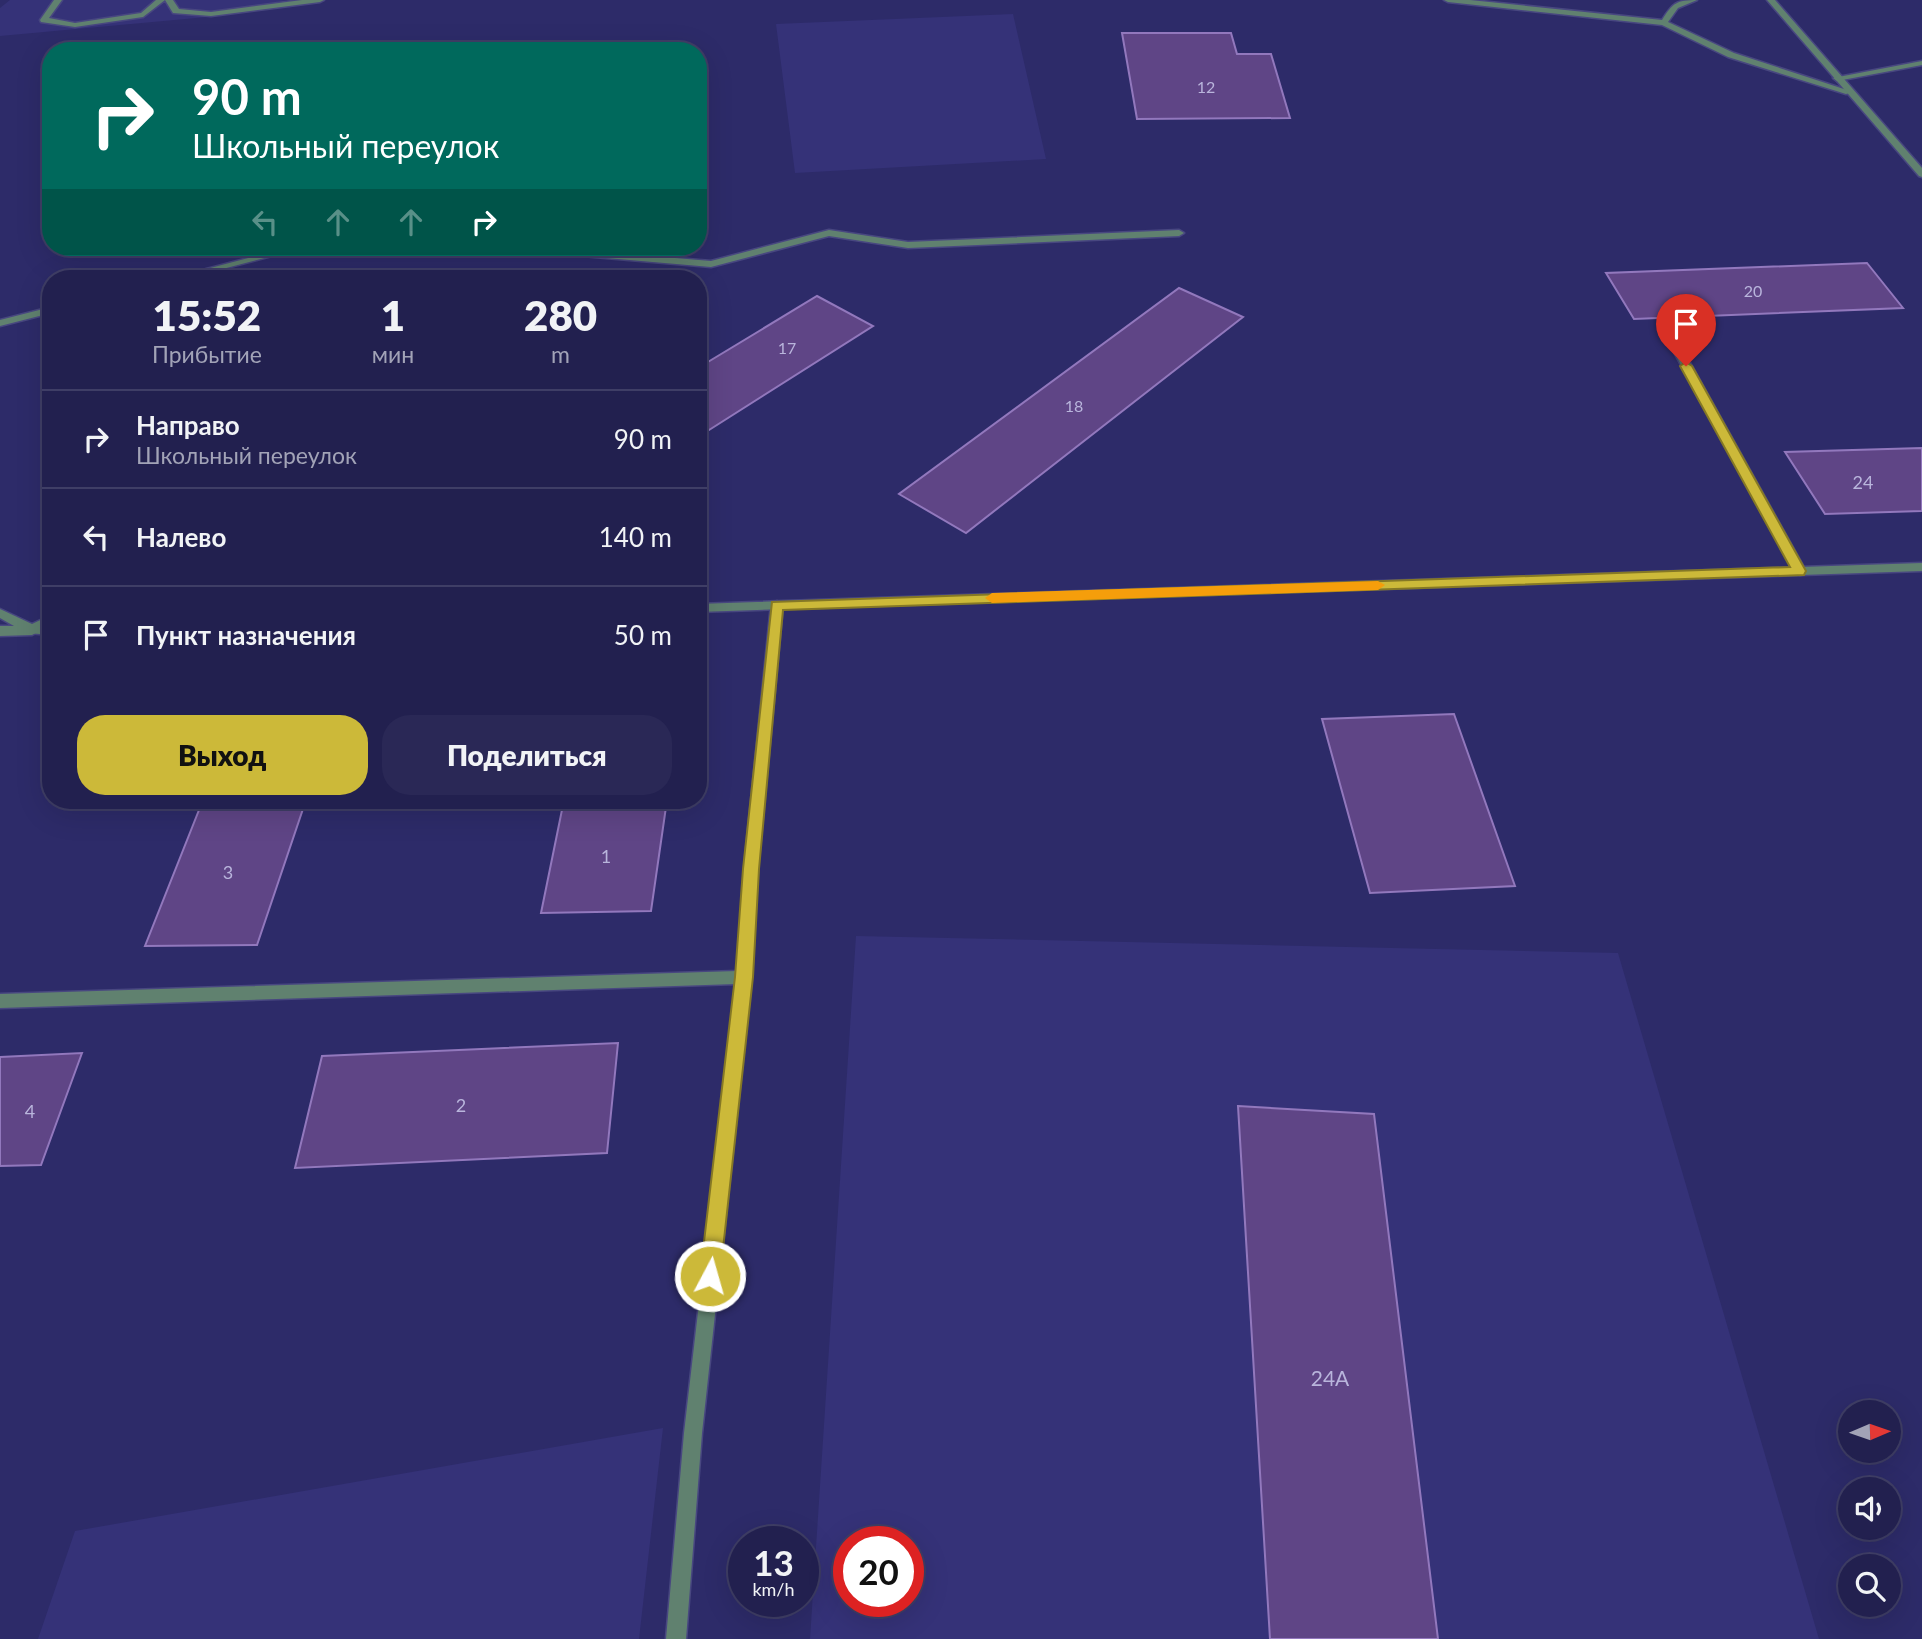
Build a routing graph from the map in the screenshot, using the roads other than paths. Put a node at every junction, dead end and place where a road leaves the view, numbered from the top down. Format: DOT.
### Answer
graph roads {
  1 [pos="58,0"];
  2 [pos="161,0"];
  3 [pos="169,0"];
  4 [pos="320,0"];
  5 [pos="1448,0"];
  6 [pos="1693,0"];
  7 [pos="1771,0"];
  8 [pos="1664,23"];
  9 [pos="1922,63"];
  10 [pos="1837,78"];
  11 [pos="1849,92"];
  12 [pos="1922,174"];
  13 [pos="1180,233"];
  14 [pos="265,256"];
  15 [pos="618,256"];
  16 [pos="209,270"];
  17 [pos="42,312"];
  18 [pos="0,323"];
  19 [pos="1674,343"];
  20 [pos="1922,567"];
  21 [pos="1800,571"];
  22 [pos="777,606"];
  23 [pos="707,608"];
  24 [pos="0,613"];
  25 [pos="42,624"];
  26 [pos="42,629"];
  27 [pos="32,630"];
  28 [pos="0,631"];
  29 [pos="744,977"];
  30 [pos="0,1001"];
  31 [pos="677,1639"];
  1 -- 2 [label="street"];
  3 -- 4 [label="street"];
  5 -- 8 [label="street"];
  6 -- 8 [label="street"];
  7 -- 10 [label="street"];
  8 -- 11 [label="street"];
  9 -- 10 [label="street"];
  10 -- 11 [label="street"];
  11 -- 12 [label="street"];
  13 -- 15 [label="street"];
  14 -- 16 [label="street"];
  17 -- 18 [label="street"];
  19 -- 21 [label="street"];
  20 -- 21 [label="street"];
  21 -- 22 [label="street"];
  22 -- 23 [label="street"];
  22 -- 29 [label="street"];
  24 -- 27 [label="street"];
  25 -- 27 [label="street"];
  26 -- 27 [label="street"];
  27 -- 28 [label="street"];
  29 -- 30 [label="street"];
  29 -- 31 [label="street"];
}
